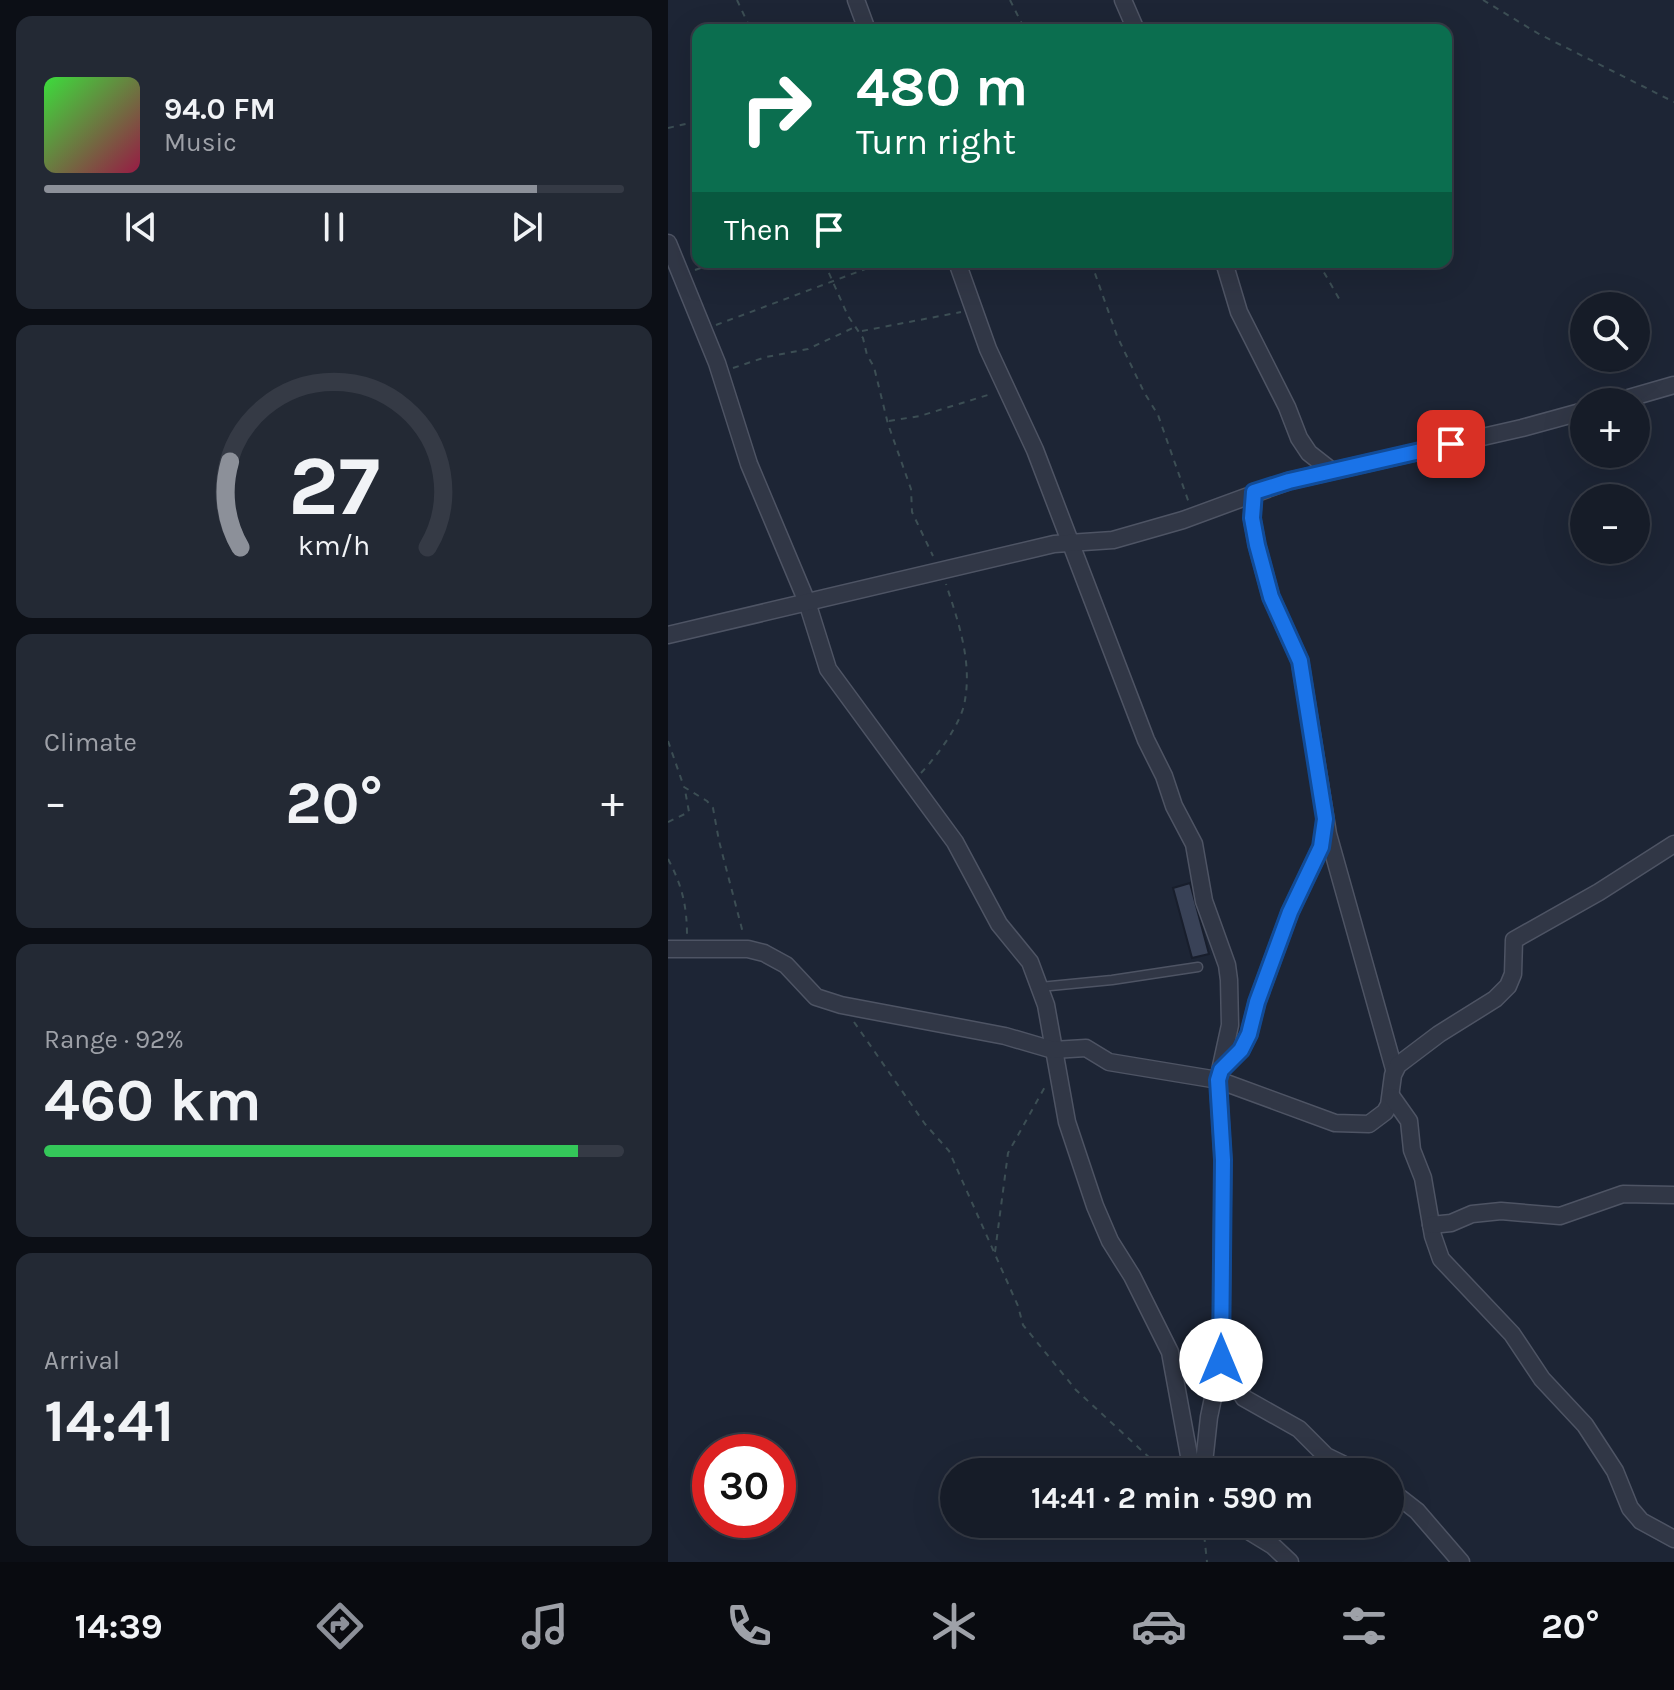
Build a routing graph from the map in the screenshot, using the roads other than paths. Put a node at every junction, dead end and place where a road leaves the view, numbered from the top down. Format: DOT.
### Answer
graph roads {
  1 [pos="856,0"];
  2 [pos="1123,0"];
  3 [pos="865,24"];
  4 [pos="1133,24"];
  5 [pos="668,243"];
  6 [pos="959,268"];
  7 [pos="1226,268"];
  8 [pos="1674,385"];
  9 [pos="1650,392"];
  10 [pos="1570,415"];
  11 [pos="1332,471"];
  12 [pos="1254,492"];
  13 [pos="1070,542"];
  14 [pos="807,602"];
  15 [pos="668,635"];
  16 [pos="1325,819"];
  17 [pos="1674,844"];
  18 [pos="668,949"];
  19 [pos="1198,967"];
  20 [pos="1040,987"];
  21 [pos="1055,1059"];
  22 [pos="1394,1069"];
  23 [pos="1219,1075"];
  24 [pos="1392,1097"];
  25 [pos="1674,1195"];
  26 [pos="1431,1225"];
  27 [pos="1221,1360"];
  28 [pos="1189,1458"];
  29 [pos="1205,1458"];
  30 [pos="1330,1458"];
  31 [pos="1404,1501"];
  32 [pos="1260,1538"];
  33 [pos="1674,1539"];
  34 [pos="1290,1562"];
  35 [pos="1461,1562"];
  1 -- 3 [label="street"];
  2 -- 4 [label="street"];
  5 -- 14 [label="street"];
  6 -- 13 [label="street"];
  7 -- 11 [label="street"];
  8 -- 9 [label="street"];
  10 -- 11 [label="street"];
  11 -- 12 [label="street"];
  12 -- 13 [label="street"];
  12 -- 16 [label="street"];
  13 -- 14 [label="street"];
  13 -- 23 [label="street"];
  14 -- 15 [label="street"];
  14 -- 20 [label="street"];
  16 -- 22 [label="street"];
  16 -- 23 [label="street"];
  17 -- 22 [label="street"];
  18 -- 21 [label="street"];
  19 -- 20 [label="lane"];
  20 -- 21 [label="street"];
  21 -- 23 [label="street"];
  21 -- 28 [label="street"];
  22 -- 24 [label="street"];
  23 -- 24 [label="street"];
  23 -- 27 [label="street"];
  24 -- 26 [label="street"];
  25 -- 26 [label="street"];
  26 -- 33 [label="street"];
  27 -- 29 [label="street"];
  27 -- 30 [label="street"];
  31 -- 35 [label="street"];
  32 -- 34 [label="street"];
}
